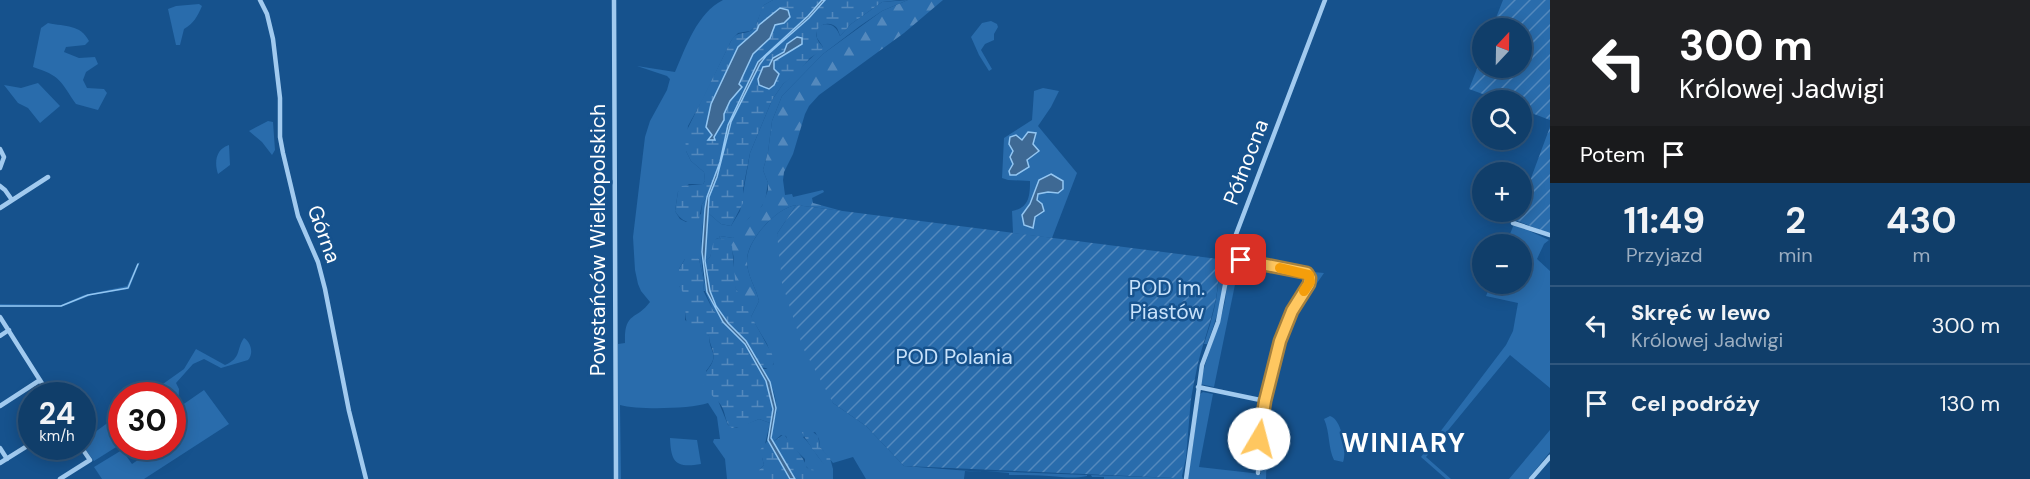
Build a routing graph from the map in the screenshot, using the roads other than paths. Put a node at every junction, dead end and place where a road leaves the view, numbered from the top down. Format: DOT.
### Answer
graph roads {
  1 [pos="260,0"];
  2 [pos="614,0"];
  3 [pos="1325,0"];
  4 [pos="0,149"];
  5 [pos="0,168"];
  6 [pos="48,177"];
  7 [pos="0,186"];
  8 [pos="12,200"];
  9 [pos="0,208"];
  10 [pos="1513,223"];
  11 [pos="1550,235"];
  12 [pos="1227,258"];
  13 [pos="0,317"];
  14 [pos="9,330"];
  15 [pos="0,336"];
  16 [pos="40,380"];
  17 [pos="1198,387"];
  18 [pos="1265,401"];
  19 [pos="0,406"];
  20 [pos="0,448"];
  21 [pos="18,452"];
  22 [pos="1550,457"];
  23 [pos="7,459"];
  24 [pos="90,460"];
  25 [pos="0,463"];
  26 [pos="1258,473"];
  27 [pos="60,479"];
  28 [pos="366,479"];
  29 [pos="616,479"];
  30 [pos="1186,479"];
  31 [pos="1531,479"];
  1 -- 28 [label="street, Górna"];
  2 -- 29 [label="street, Powstańców Wielkopolskich"];
  3 -- 12 [label="street, Północna"];
  4 -- 5 [label="street"];
  6 -- 8 [label="street"];
  7 -- 8 [label="street"];
  8 -- 9 [label="street"];
  10 -- 11 [label="street"];
  12 -- 17 [label="street, Północna"];
  12 -- 18 [label="street"];
  13 -- 14 [label="street"];
  14 -- 15 [label="street"];
  14 -- 16 [label="street"];
  16 -- 19 [label="street"];
  17 -- 18 [label="street"];
  17 -- 30 [label="street, Północna"];
  18 -- 26 [label="street"];
  20 -- 23 [label="street"];
  21 -- 23 [label="street"];
  22 -- 31 [label="street"];
  23 -- 25 [label="street"];
  24 -- 27 [label="street"];
}
